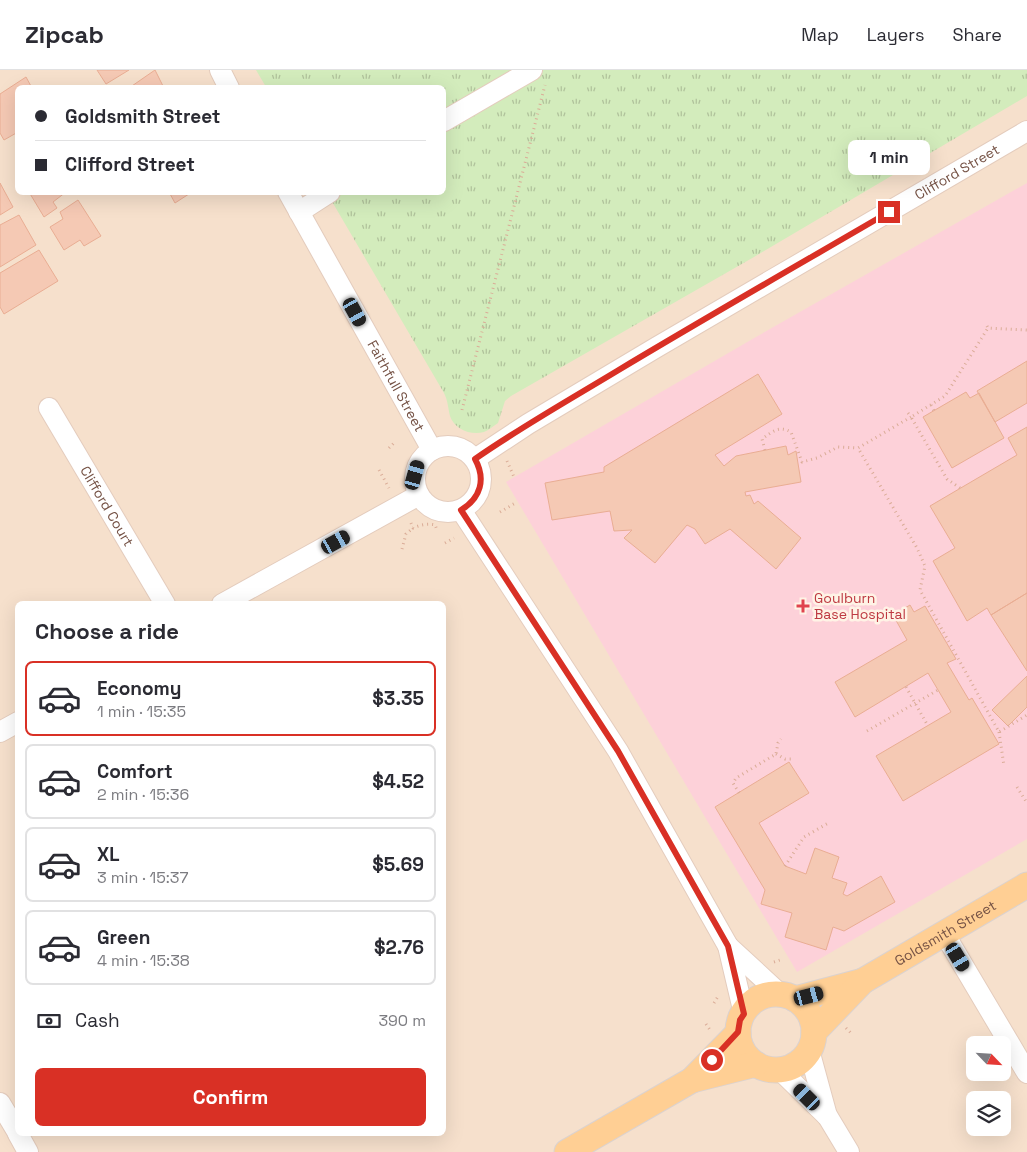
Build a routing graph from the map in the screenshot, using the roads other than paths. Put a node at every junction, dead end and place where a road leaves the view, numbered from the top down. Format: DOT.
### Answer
graph roads {
  1 [pos="220,70"];
  2 [pos="540,75"];
  3 [pos="228,85"];
  4 [pos="446,120"];
  5 [pos="1027,131"];
  6 [pos="290,195"];
  7 [pos="325,195"];
  8 [pos="299,212"];
  9 [pos="49,408"];
  10 [pos="432,450"];
  11 [pos="475,459"];
  12 [pos="419,495"];
  13 [pos="461,510"];
  14 [pos="163,601"];
  15 [pos="227,601"];
  16 [pos="15,724"];
  17 [pos="0,732"];
  18 [pos="1027,885"];
  19 [pos="944,933"];
  20 [pos="728,946"];
  21 [pos="863,981"];
  22 [pos="787,997"];
  23 [pos="741,1023"];
  24 [pos="812,1041"];
  25 [pos="768,1067"];
  26 [pos="1027,1073"];
  27 [pos="692,1080"];
  28 [pos="0,1103"];
  29 [pos="828,1117"];
  30 [pos="15,1129"];
  31 [pos="19,1136"];
  32 [pos="28,1152"];
  33 [pos="567,1152"];
  34 [pos="848,1152"];
  1 -- 3 [label="street"];
  2 -- 4 [label="street"];
  5 -- 11 [label="street, Clifford Street"];
  6 -- 8 [label="street, Faithfull Street"];
  7 -- 8 [label="street"];
  8 -- 10 [label="street, Faithfull Street"];
  9 -- 14 [label="street, Clifford Court"];
  10 -- 11 [label="street"];
  10 -- 12 [label="street"];
  11 -- 13 [label="street"];
  12 -- 13 [label="street"];
  12 -- 15 [label="street"];
  13 -- 20 [label="street"];
  16 -- 17 [label="street"];
  18 -- 19 [label="main road, Goldsmith Street"];
  19 -- 21 [label="main road, Goldsmith Street"];
  19 -- 26 [label="street"];
  20 -- 22 [label="street"];
  20 -- 23 [label="street"];
  21 -- 22 [label="main road, Goldsmith Street"];
  21 -- 24 [label="main road, Goldsmith Street"];
  22 -- 23 [label="main road"];
  22 -- 24 [label="main road"];
  23 -- 25 [label="main road"];
  23 -- 27 [label="main road"];
  24 -- 25 [label="main road"];
  24 -- 29 [label="street"];
  25 -- 27 [label="main road"];
  25 -- 29 [label="street"];
  27 -- 33 [label="main road"];
  28 -- 30 [label="street"];
  29 -- 34 [label="street"];
  31 -- 32 [label="street"];
}
